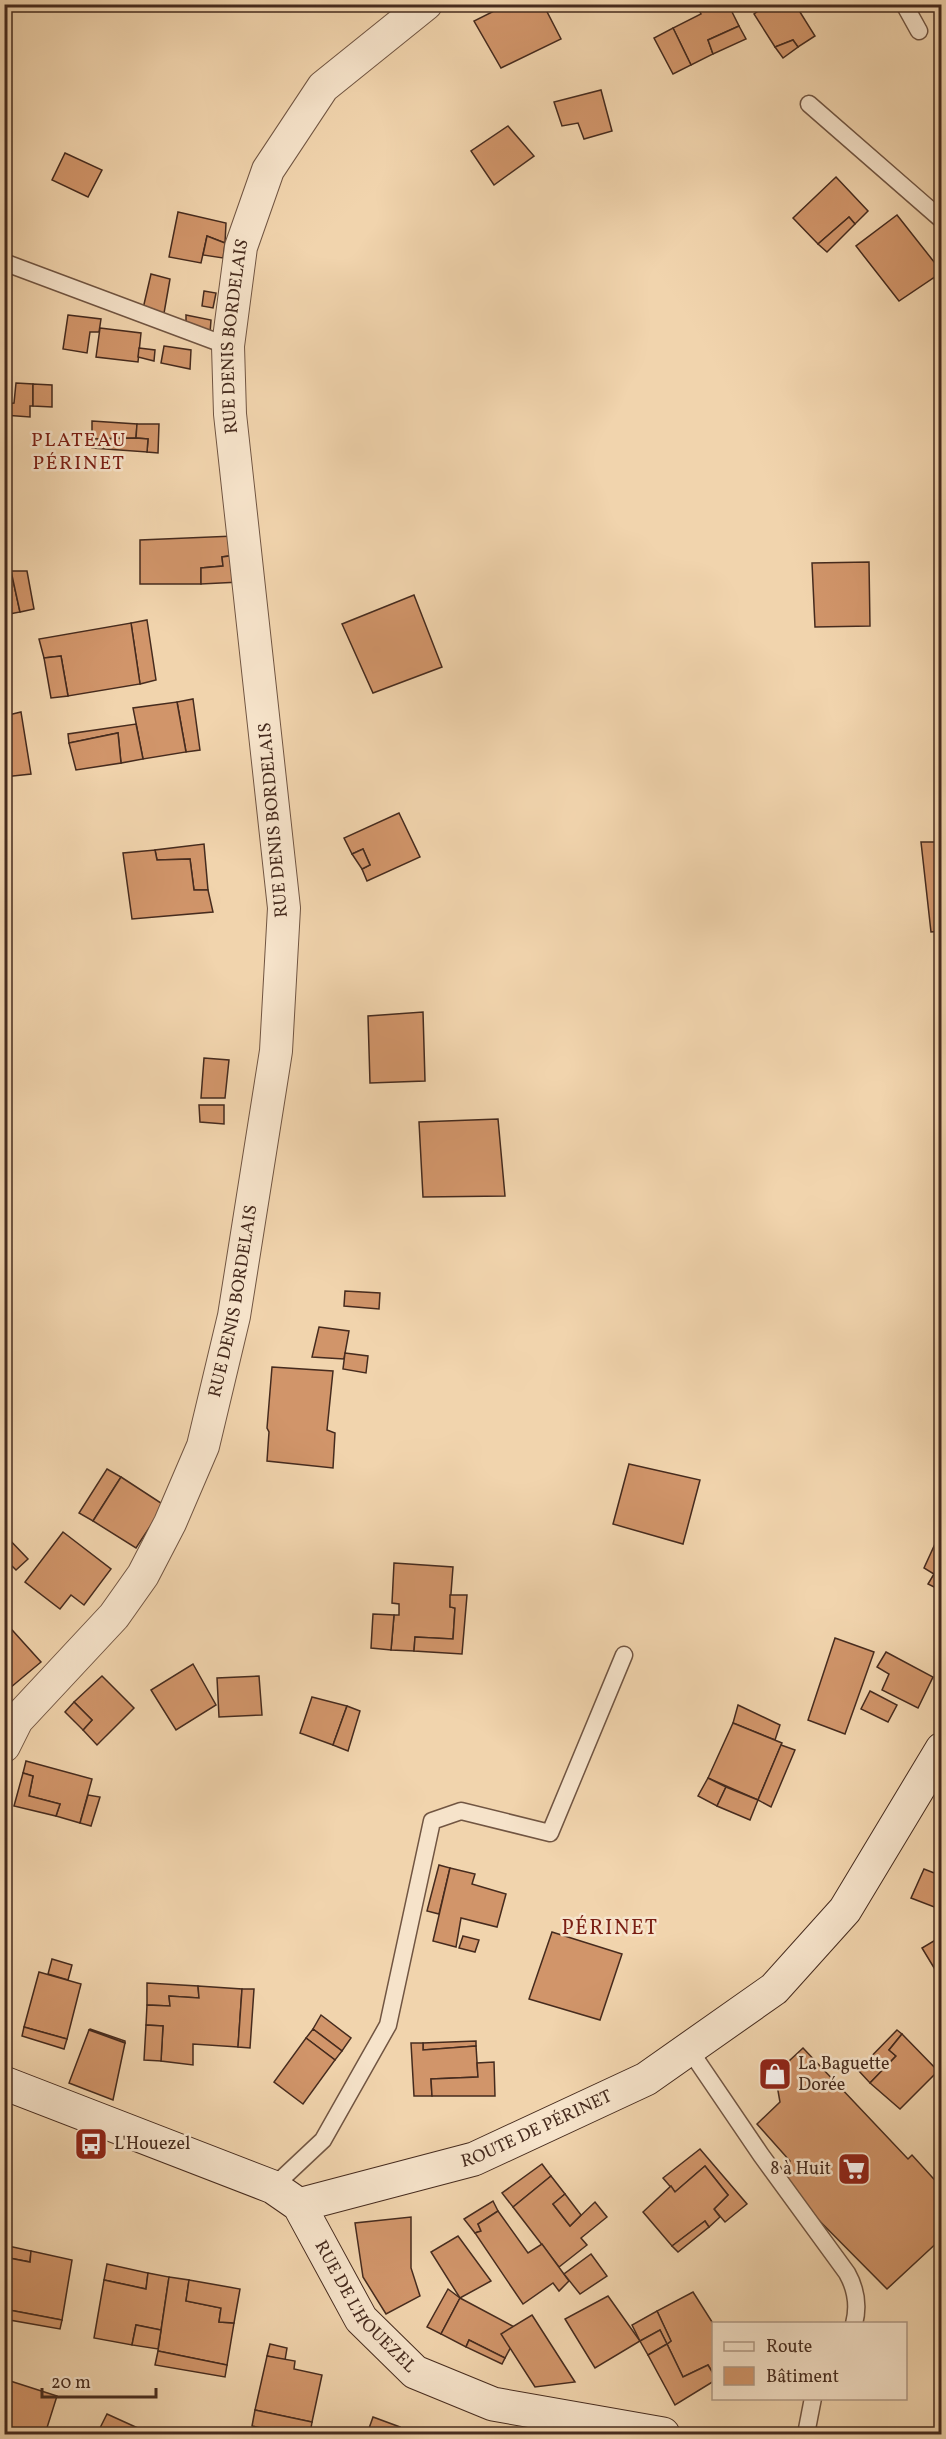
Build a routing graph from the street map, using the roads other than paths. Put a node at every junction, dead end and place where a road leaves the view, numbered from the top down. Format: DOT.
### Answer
graph roads {
  1 [pos="426,4"];
  2 [pos="904,4"];
  3 [pos="920,31"];
  4 [pos="809,104"];
  5 [pos="942,220"];
  6 [pos="6,263"];
  7 [pos="228,346"];
  8 [pos="624,1655"];
  9 [pos="4,1746"];
  10 [pos="942,1749"];
  11 [pos="689,2049"];
  12 [pos="4,2083"];
  13 [pos="286,2196"];
  14 [pos="854,2322"];
  15 [pos="813,2400"];
  16 [pos="574,2427"];
  17 [pos="663,2434"];
  18 [pos="806,2434"];
  1 -- 7 [label="street, RUE DENIS BORDELAIS"];
  2 -- 3 [label="lane"];
  4 -- 5 [label="lane"];
  6 -- 7 [label="lane"];
  7 -- 9 [label="street, RUE DENIS BORDELAIS"];
  8 -- 13 [label="lane"];
  10 -- 11 [label="main road, ROUTE DE PÉRINET"];
  11 -- 13 [label="main road, ROUTE DE PÉRINET"];
  11 -- 14 [label="lane"];
  12 -- 13 [label="main road"];
  13 -- 16 [label="main road, RUE DE L'HOUEZEL"];
  15 -- 18 [label="lane"];
  16 -- 17 [label="main road, RUE DE L'HOUEZEL"];
}
